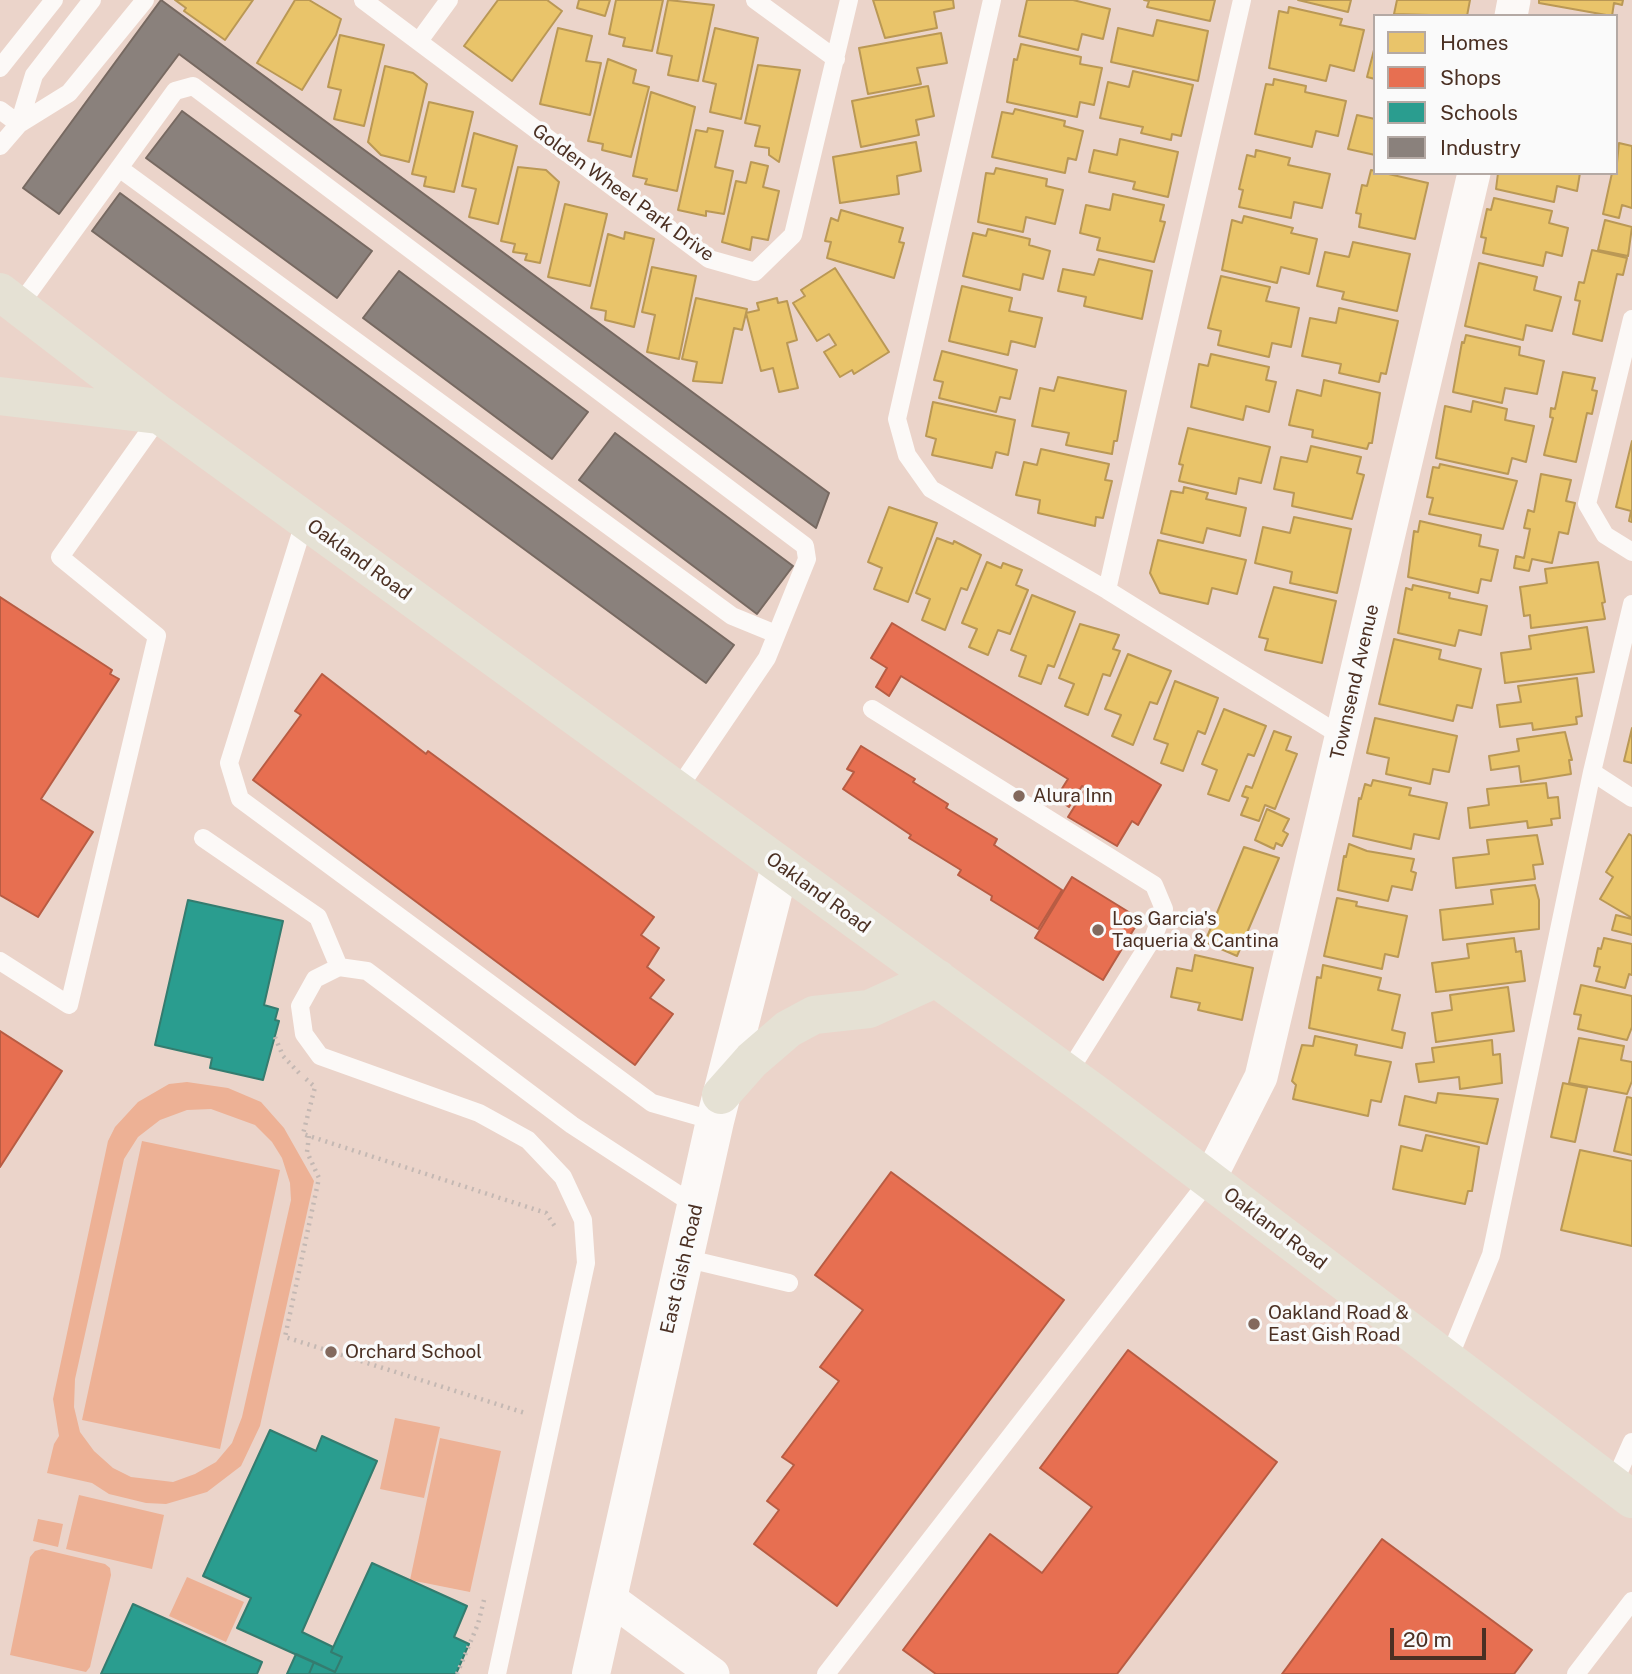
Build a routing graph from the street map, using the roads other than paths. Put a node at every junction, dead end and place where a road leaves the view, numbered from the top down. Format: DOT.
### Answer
graph roads {
  1 [pos="54,0"];
  2 [pos="92,0"];
  3 [pos="145,0"];
  4 [pos="362,0"];
  5 [pos="449,0"];
  6 [pos="755,0"];
  7 [pos="849,0"];
  8 [pos="992,0"];
  9 [pos="1242,0"];
  10 [pos="419,41"];
  11 [pos="836,59"];
  12 [pos="2,61"];
  13 [pos="0,110"];
  14 [pos="19,124"];
  15 [pos="0,146"];
  16 [pos="119,168"];
  17 [pos="1474,175"];
  18 [pos="9,299"];
  19 [pos="1632,319"];
  20 [pos="0,396"];
  21 [pos="160,415"];
  22 [pos="305,520"];
  23 [pos="1632,552"];
  24 [pos="1107,590"];
  25 [pos="1632,604"];
  26 [pos="776,634"];
  27 [pos="872,709"];
  28 [pos="1343,737"];
  29 [pos="1592,772"];
  30 [pos="678,789"];
  31 [pos="1632,798"];
  32 [pos="203,838"];
  33 [pos="779,866"];
  34 [pos="0,961"];
  35 [pos="339,967"];
  36 [pos="937,978"];
  37 [pos="1068,1073"];
  38 [pos="718,1108"];
  39 [pos="1209,1180"];
  40 [pos="696,1206"];
  41 [pos="684,1258"];
  42 [pos="789,1283"];
  43 [pos="1449,1358"];
  44 [pos="1632,1441"];
  45 [pos="1623,1492"];
  46 [pos="608,1597"];
  47 [pos="1632,1601"];
  48 [pos="498,1674"];
  49 [pos="591,1674"];
  50 [pos="713,1674"];
  51 [pos="826,1674"];
  52 [pos="1576,1674"];
  1 -- 12 [label="lane"];
  2 -- 14 [label="lane"];
  3 -- 14 [label="lane"];
  4 -- 10 [label="lane, Golden Wheel Park Drive"];
  5 -- 10 [label="lane"];
  6 -- 11 [label="lane"];
  7 -- 11 [label="lane, Golden Wheel Park Drive"];
  8 -- 24 [label="lane"];
  9 -- 24 [label="lane"];
  10 -- 11 [label="lane, Golden Wheel Park Drive"];
  13 -- 14 [label="lane"];
  14 -- 15 [label="lane"];
  16 -- 18 [label="lane"];
  16 -- 26 [label="lane"];
  16 -- 26 [label="lane"];
  17 -- 28 [label="street, Townsend Avenue"];
  18 -- 21 [label="main road, Oakland Road"];
  19 -- 23 [label="lane"];
  20 -- 21 [label="main road"];
  21 -- 22 [label="main road, Oakland Road"];
  21 -- 34 [label="lane"];
  22 -- 30 [label="main road, Oakland Road"];
  22 -- 38 [label="lane"];
  24 -- 28 [label="lane"];
  25 -- 29 [label="lane"];
  26 -- 30 [label="lane"];
  27 -- 37 [label="lane"];
  28 -- 39 [label="street, Townsend Avenue"];
  29 -- 31 [label="lane"];
  29 -- 43 [label="lane"];
  30 -- 33 [label="main road, Oakland Road"];
  32 -- 35 [label="lane"];
  33 -- 36 [label="main road, Oakland Road"];
  33 -- 38 [label="main road, East Gish Road"];
  35 -- 40 [label="lane"];
  35 -- 48 [label="lane"];
  36 -- 37 [label="main road, Oakland Road"];
  36 -- 38 [label="main road"];
  37 -- 39 [label="main road, Oakland Road"];
  38 -- 40 [label="main road, East Gish Road"];
  39 -- 43 [label="main road, Oakland Road"];
  39 -- 51 [label="lane"];
  40 -- 41 [label="main road, East Gish Road"];
  41 -- 42 [label="lane"];
  41 -- 46 [label="main road, East Gish Road"];
  43 -- 45 [label="main road, Oakland Road"];
  44 -- 45 [label="lane"];
  46 -- 49 [label="main road, East Gish Road"];
  46 -- 50 [label="street"];
  47 -- 52 [label="lane"];
}
